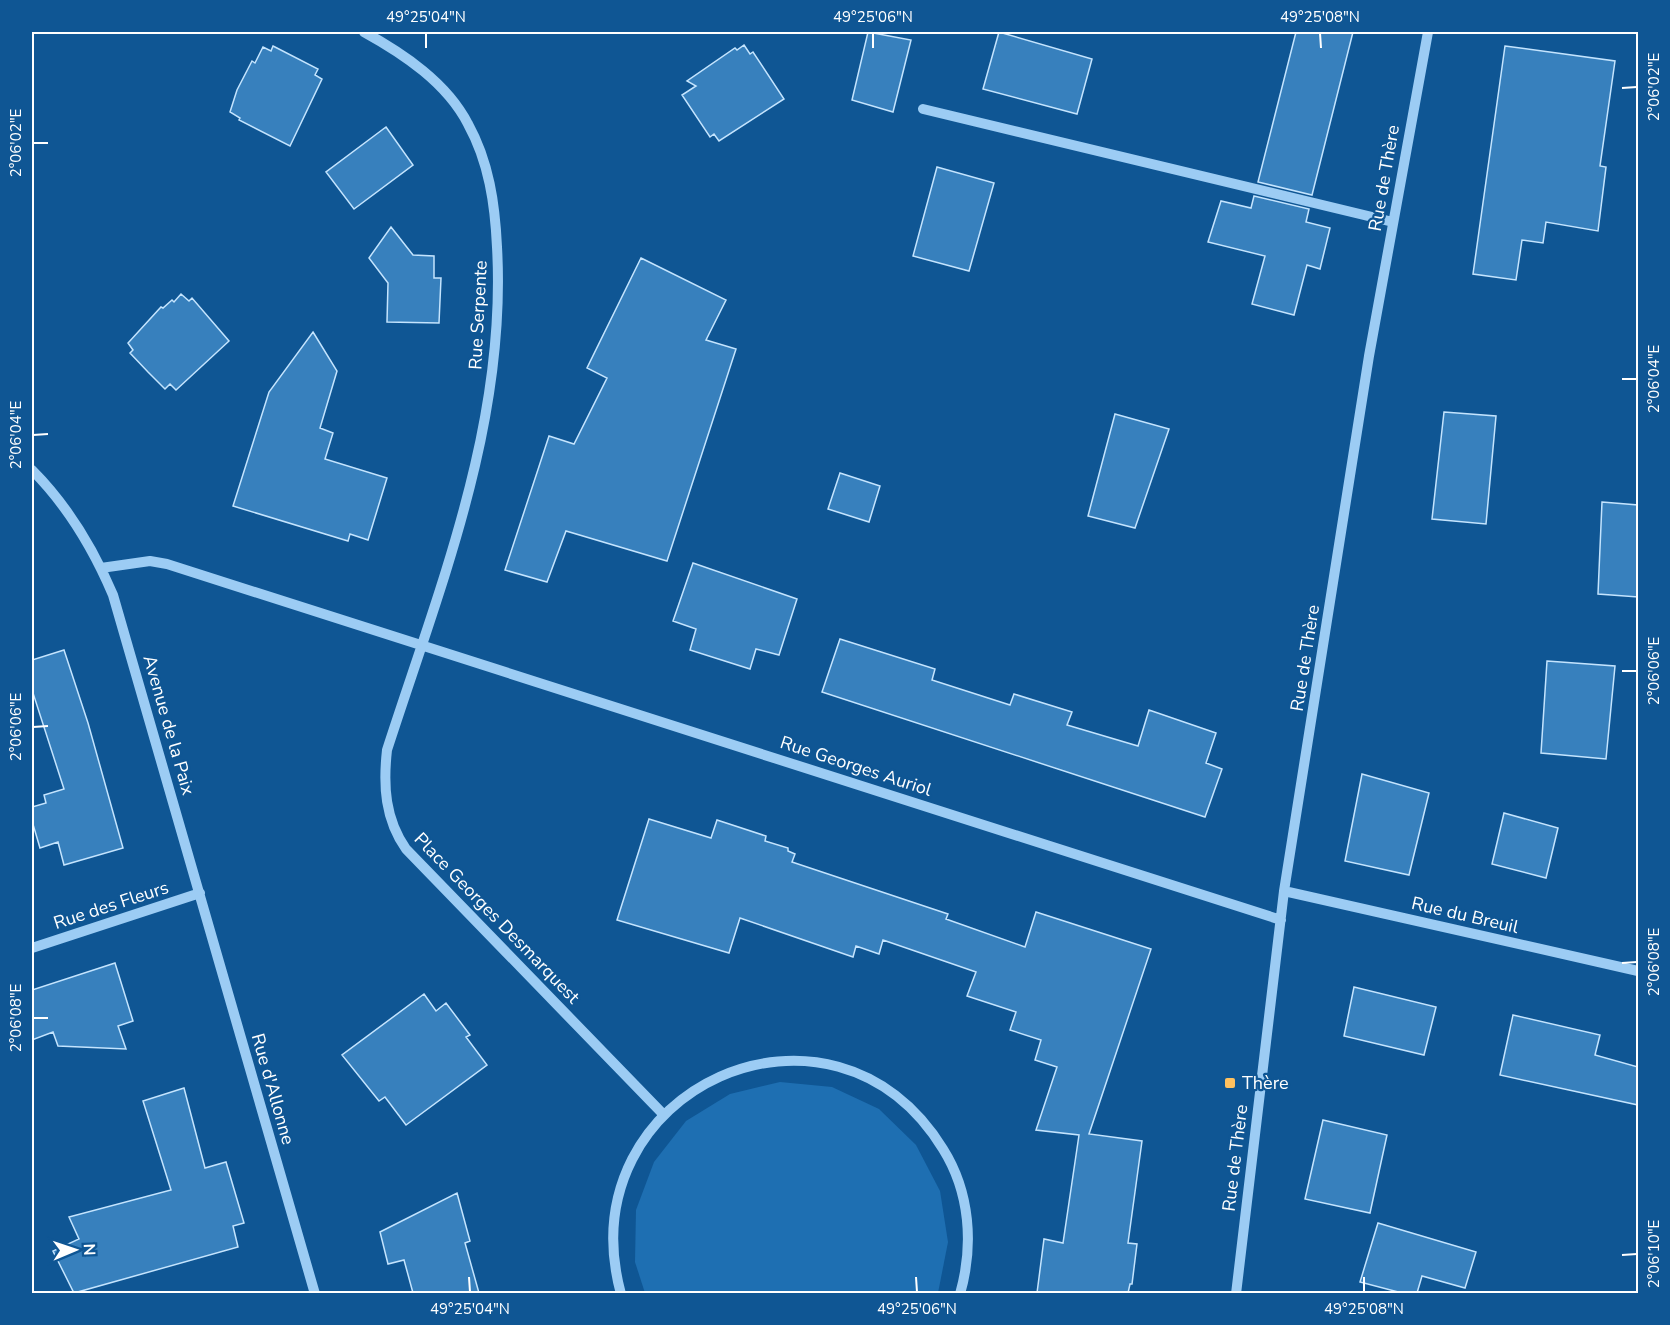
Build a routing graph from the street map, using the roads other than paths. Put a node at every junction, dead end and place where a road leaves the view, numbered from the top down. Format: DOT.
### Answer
graph roads {
  1 [pos="364,32"];
  2 [pos="1428,32"];
  3 [pos="923,109"];
  4 [pos="1393,222"];
  5 [pos="32,470"];
  6 [pos="102,568"];
  7 [pos="421,644"];
  8 [pos="1284,891"];
  9 [pos="200,893"];
  10 [pos="1281,920"];
  11 [pos="32,948"];
  12 [pos="1638,971"];
  13 [pos="663,1114"];
  14 [pos="315,1293"];
  15 [pos="621,1293"];
  16 [pos="960,1293"];
  17 [pos="1236,1293"];
  1 -- 7 [label="street, Rue Serpente"];
  2 -- 4 [label="street, Rue de Thère"];
  3 -- 4 [label="street"];
  4 -- 8 [label="street, Rue de Thère"];
  5 -- 6 [label="street, Avenue de la Paix"];
  6 -- 7 [label="street"];
  6 -- 9 [label="street, Avenue de la Paix"];
  7 -- 10 [label="street, Rue Georges Auriol"];
  7 -- 13 [label="street, Place Georges Desmarquest"];
  8 -- 10 [label="street, Rue de Thère"];
  8 -- 12 [label="street, Rue du Breuil"];
  9 -- 11 [label="street, Rue des Fleurs"];
  9 -- 14 [label="street, Rue d'Allonne"];
  10 -- 17 [label="street, Rue de Thère"];
  13 -- 15 [label="street"];
  13 -- 16 [label="street"];
}
